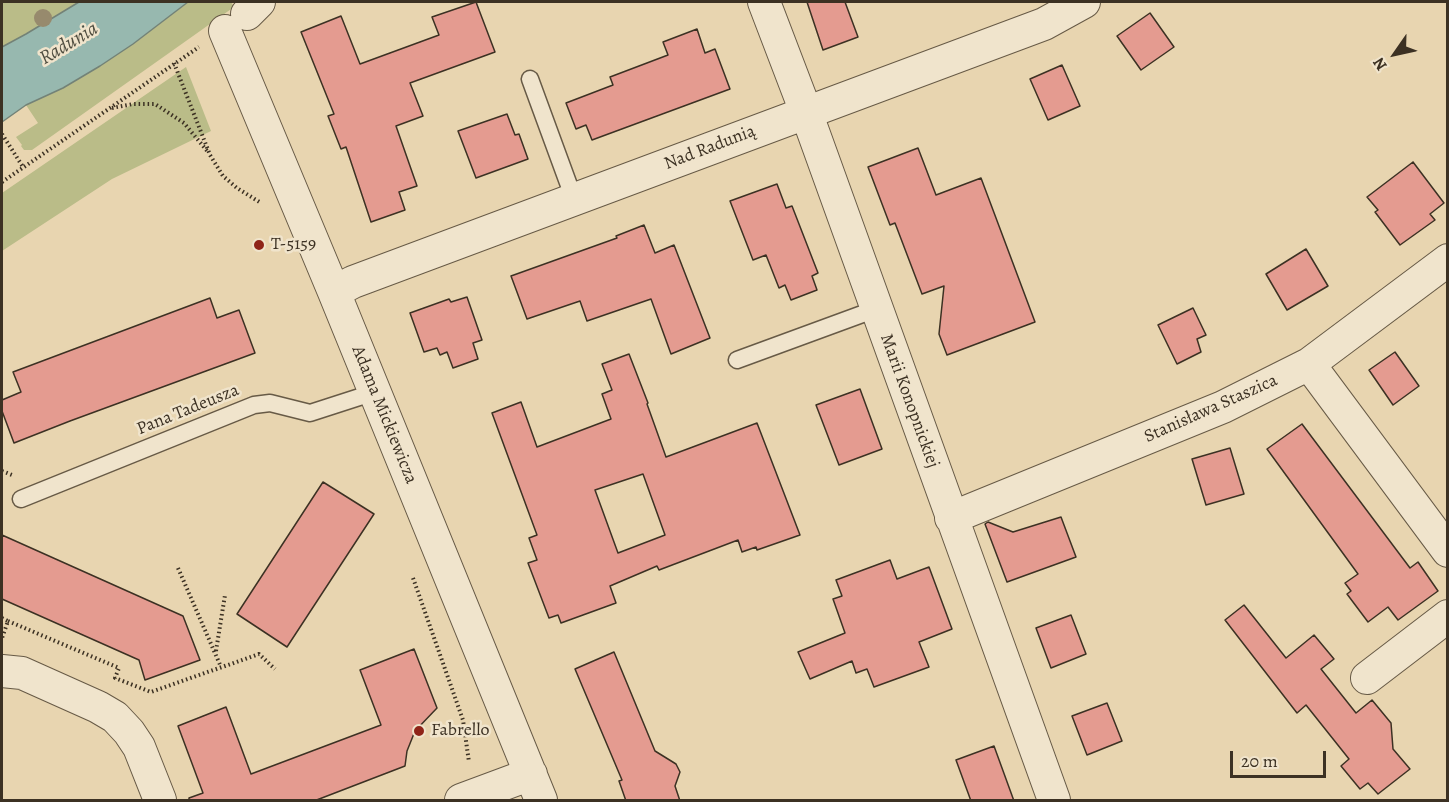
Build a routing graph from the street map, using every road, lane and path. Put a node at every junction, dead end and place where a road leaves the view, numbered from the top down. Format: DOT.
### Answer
graph roads {
  1 [pos="764,2"];
  2 [pos="1084,2"];
  3 [pos="244,15"];
  4 [pos="174,63"];
  5 [pos="530,79"];
  6 [pos="108,109"];
  7 [pos="806,112"];
  8 [pos="2,134"];
  9 [pos="210,155"];
  10 [pos="23,167"];
  11 [pos="2,182"];
  12 [pos="574,199"];
  13 [pos="1448,260"];
  14 [pos="334,291"];
  15 [pos="876,309"];
  16 [pos="737,360"];
  17 [pos="1309,364"];
  18 [pos="375,392"];
  19 [pos="21,499"];
  20 [pos="951,518"];
  21 [pos="1448,551"];
  22 [pos="178,568"];
  23 [pos="225,595"];
  24 [pos="1448,616"];
  25 [pos="2,618"];
  26 [pos="8,621"];
  27 [pos="2,638"];
  28 [pos="216,652"];
  29 [pos="221,667"];
  30 [pos="275,669"];
  31 [pos="2,671"];
  32 [pos="1367,678"];
  33 [pos="536,787"];
  34 [pos="160,801"];
  35 [pos="461,801"];
  36 [pos="1054,801"];
  1 -- 7 [label="street, Marii Konopnickiej"];
  2 -- 7 [label="street, Nad Radunią"];
  3 -- 14 [label="street, Adama Mickiewicza"];
  4 -- 6 [label="path"];
  5 -- 12 [label="lane"];
  6 -- 9 [label="path"];
  6 -- 10 [label="path"];
  7 -- 12 [label="street, Nad Radunią"];
  7 -- 15 [label="street, Marii Konopnickiej"];
  8 -- 10 [label="path"];
  10 -- 11 [label="path"];
  12 -- 14 [label="street, Nad Radunią"];
  13 -- 17 [label="street, Stanisława Staszica"];
  14 -- 18 [label="street, Adama Mickiewicza"];
  15 -- 16 [label="lane"];
  15 -- 20 [label="street, Marii Konopnickiej"];
  17 -- 20 [label="street, Stanisława Staszica"];
  17 -- 21 [label="street"];
  18 -- 19 [label="lane, Pana Tadeusza"];
  18 -- 33 [label="street, Adama Mickiewicza"];
  20 -- 36 [label="street, Marii Konopnickiej"];
  22 -- 28 [label="path"];
  23 -- 28 [label="path"];
  24 -- 32 [label="street"];
  25 -- 26 [label="path"];
  26 -- 27 [label="path"];
  26 -- 29 [label="path"];
  28 -- 29 [label="path"];
  29 -- 30 [label="path"];
  31 -- 34 [label="street"];
  33 -- 35 [label="street"];
}
